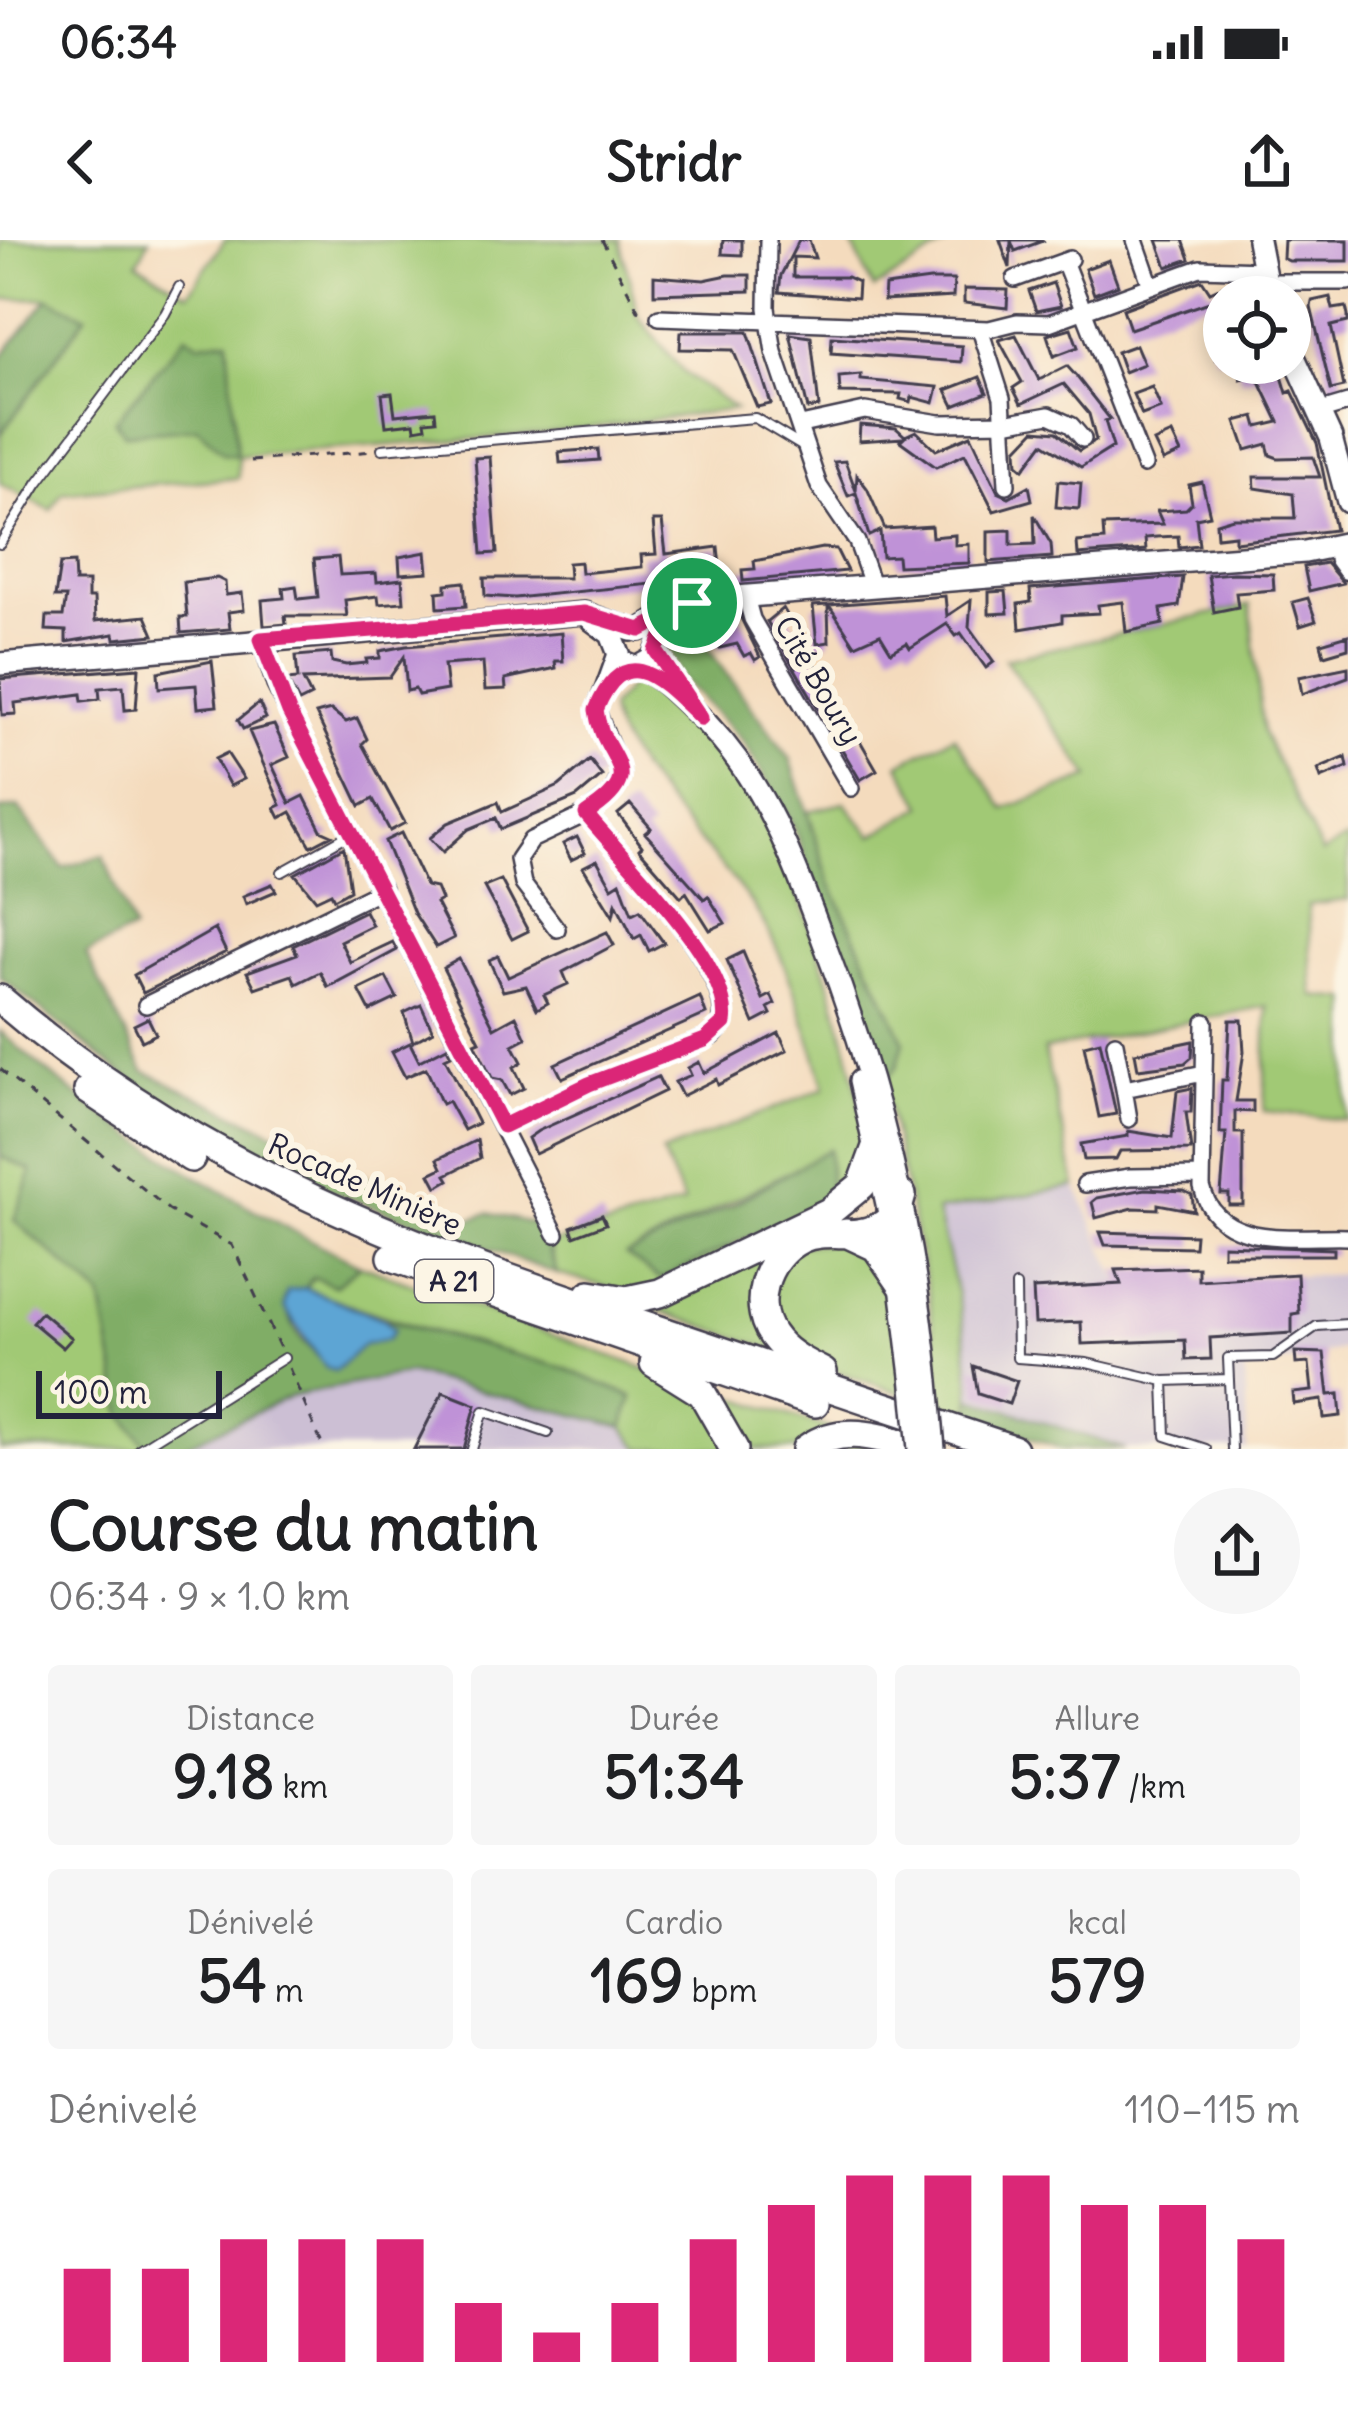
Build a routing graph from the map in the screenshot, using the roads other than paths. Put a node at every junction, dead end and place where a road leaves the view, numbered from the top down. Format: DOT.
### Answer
graph roads {
  1 [pos="768,240"];
  2 [pos="1135,240"];
  3 [pos="1258,240"];
  4 [pos="1239,276"];
  5 [pos="1265,276"];
  6 [pos="1016,279"];
  7 [pos="1311,282"];
  8 [pos="1348,282"];
  9 [pos="1151,286"];
  10 [pos="178,287"];
  11 [pos="1081,311"];
  12 [pos="659,317"];
  13 [pos="767,319"];
  14 [pos="989,328"];
  15 [pos="1308,384"];
  16 [pos="1348,404"];
  17 [pos="1321,411"];
  18 [pos="1002,421"];
  19 [pos="801,425"];
  20 [pos="1083,439"];
  21 [pos="807,448"];
  22 [pos="382,449"];
  23 [pos="1144,465"];
  24 [pos="1007,485"];
  25 [pos="1348,502"];
  26 [pos="0,544"];
  27 [pos="1346,553"];
  28 [pos="873,587"];
  29 [pos="746,597"];
  30 [pos="261,639"];
  31 [pos="636,643"];
  32 [pos="0,664"];
  33 [pos="637,668"];
  34 [pos="596,710"];
  35 [pos="701,718"];
  36 [pos="851,788"];
  37 [pos="586,814"];
  38 [pos="354,833"];
  39 [pos="282,872"];
  40 [pos="383,889"];
  41 [pos="557,929"];
  42 [pos="824,941"];
  43 [pos="0,999"];
  44 [pos="146,1006"];
  45 [pos="0,1020"];
  46 [pos="1205,1022"];
  47 [pos="1115,1043"];
  48 [pos="1204,1073"];
  49 [pos="1124,1089"];
  50 [pos="1129,1119"];
  51 [pos="503,1126"];
  52 [pos="876,1147"];
  53 [pos="1202,1177"];
  54 [pos="1085,1184"];
  55 [pos="897,1212"];
  56 [pos="836,1222"];
  57 [pos="556,1234"];
  58 [pos="1348,1237"];
  59 [pos="458,1262"];
  60 [pos="902,1285"];
  61 [pos="1016,1286"];
  62 [pos="530,1307"];
  63 [pos="1348,1324"];
  64 [pos="284,1358"];
  65 [pos="920,1378"];
  66 [pos="1229,1379"];
  67 [pos="1164,1381"];
  68 [pos="907,1414"];
  69 [pos="548,1433"];
  70 [pos="139,1449"];
  71 [pos="472,1449"];
  72 [pos="734,1449"];
  73 [pos="806,1449"];
  74 [pos="919,1449"];
  75 [pos="934,1449"];
  76 [pos="954,1449"];
  77 [pos="1013,1449"];
  78 [pos="1206,1449"];
  79 [pos="1232,1449"];
  1 -- 13 [label="street"];
  2 -- 9 [label="street"];
  3 -- 5 [label="street"];
  4 -- 9 [label="street"];
  6 -- 11 [label="street"];
  7 -- 8 [label="street"];
  9 -- 11 [label="street"];
  10 -- 26 [label="lane"];
  11 -- 14 [label="street"];
  11 -- 23 [label="street"];
  12 -- 13 [label="street"];
  13 -- 14 [label="street"];
  13 -- 19 [label="street"];
  14 -- 18 [label="street"];
  15 -- 17 [label="street"];
  16 -- 17 [label="street"];
  17 -- 25 [label="street"];
  18 -- 19 [label="street"];
  18 -- 20 [label="street"];
  18 -- 24 [label="street"];
  19 -- 21 [label="street"];
  21 -- 22 [label="lane"];
  21 -- 28 [label="street"];
  27 -- 28 [label="street"];
  28 -- 29 [label="street"];
  29 -- 31 [label="street"];
  29 -- 36 [label="street, Cité Boury"];
  30 -- 31 [label="street"];
  30 -- 32 [label="street"];
  30 -- 38 [label="street"];
  31 -- 33 [label="street"];
  31 -- 34 [label="street"];
  31 -- 35 [label="street"];
  33 -- 34 [label="street"];
  33 -- 35 [label="street"];
  34 -- 37 [label="street"];
  35 -- 42 [label="street"];
  37 -- 41 [label="street"];
  37 -- 51 [label="street"];
  38 -- 39 [label="lane"];
  38 -- 40 [label="street"];
  40 -- 44 [label="street"];
  40 -- 51 [label="street"];
  42 -- 52 [label="street"];
  42 -- 55 [label="street"];
  43 -- 59 [label="highway, Rocade Minière / A 21"];
  45 -- 62 [label="highway, Rocade Minière / A 21"];
  46 -- 48 [label="street"];
  47 -- 49 [label="street"];
  48 -- 49 [label="street"];
  48 -- 53 [label="street"];
  49 -- 50 [label="street"];
  51 -- 57 [label="street"];
  52 -- 55 [label="street"];
  52 -- 56 [label="highway"];
  53 -- 54 [label="street"];
  53 -- 58 [label="street"];
  55 -- 56 [label="highway"];
  55 -- 60 [label="street"];
  55 -- 65 [label="street"];
  56 -- 59 [label="highway"];
  56 -- 60 [label="highway"];
  56 -- 68 [label="highway"];
  59 -- 68 [label="highway, Rocade Minière / A 21"];
  60 -- 65 [label="street"];
  61 -- 67 [label="lane"];
  62 -- 72 [label="highway"];
  62 -- 76 [label="highway, Rocade Minière / A 21"];
  63 -- 66 [label="lane"];
  64 -- 70 [label="lane"];
  65 -- 74 [label="street, bridge"];
  65 -- 75 [label="street, bridge"];
  66 -- 67 [label="lane"];
  66 -- 79 [label="lane"];
  67 -- 78 [label="lane"];
  68 -- 77 [label="highway, Rocade Minière / A 21"];
  69 -- 71 [label="lane"];
  73 -- 74 [label="highway"];
}
